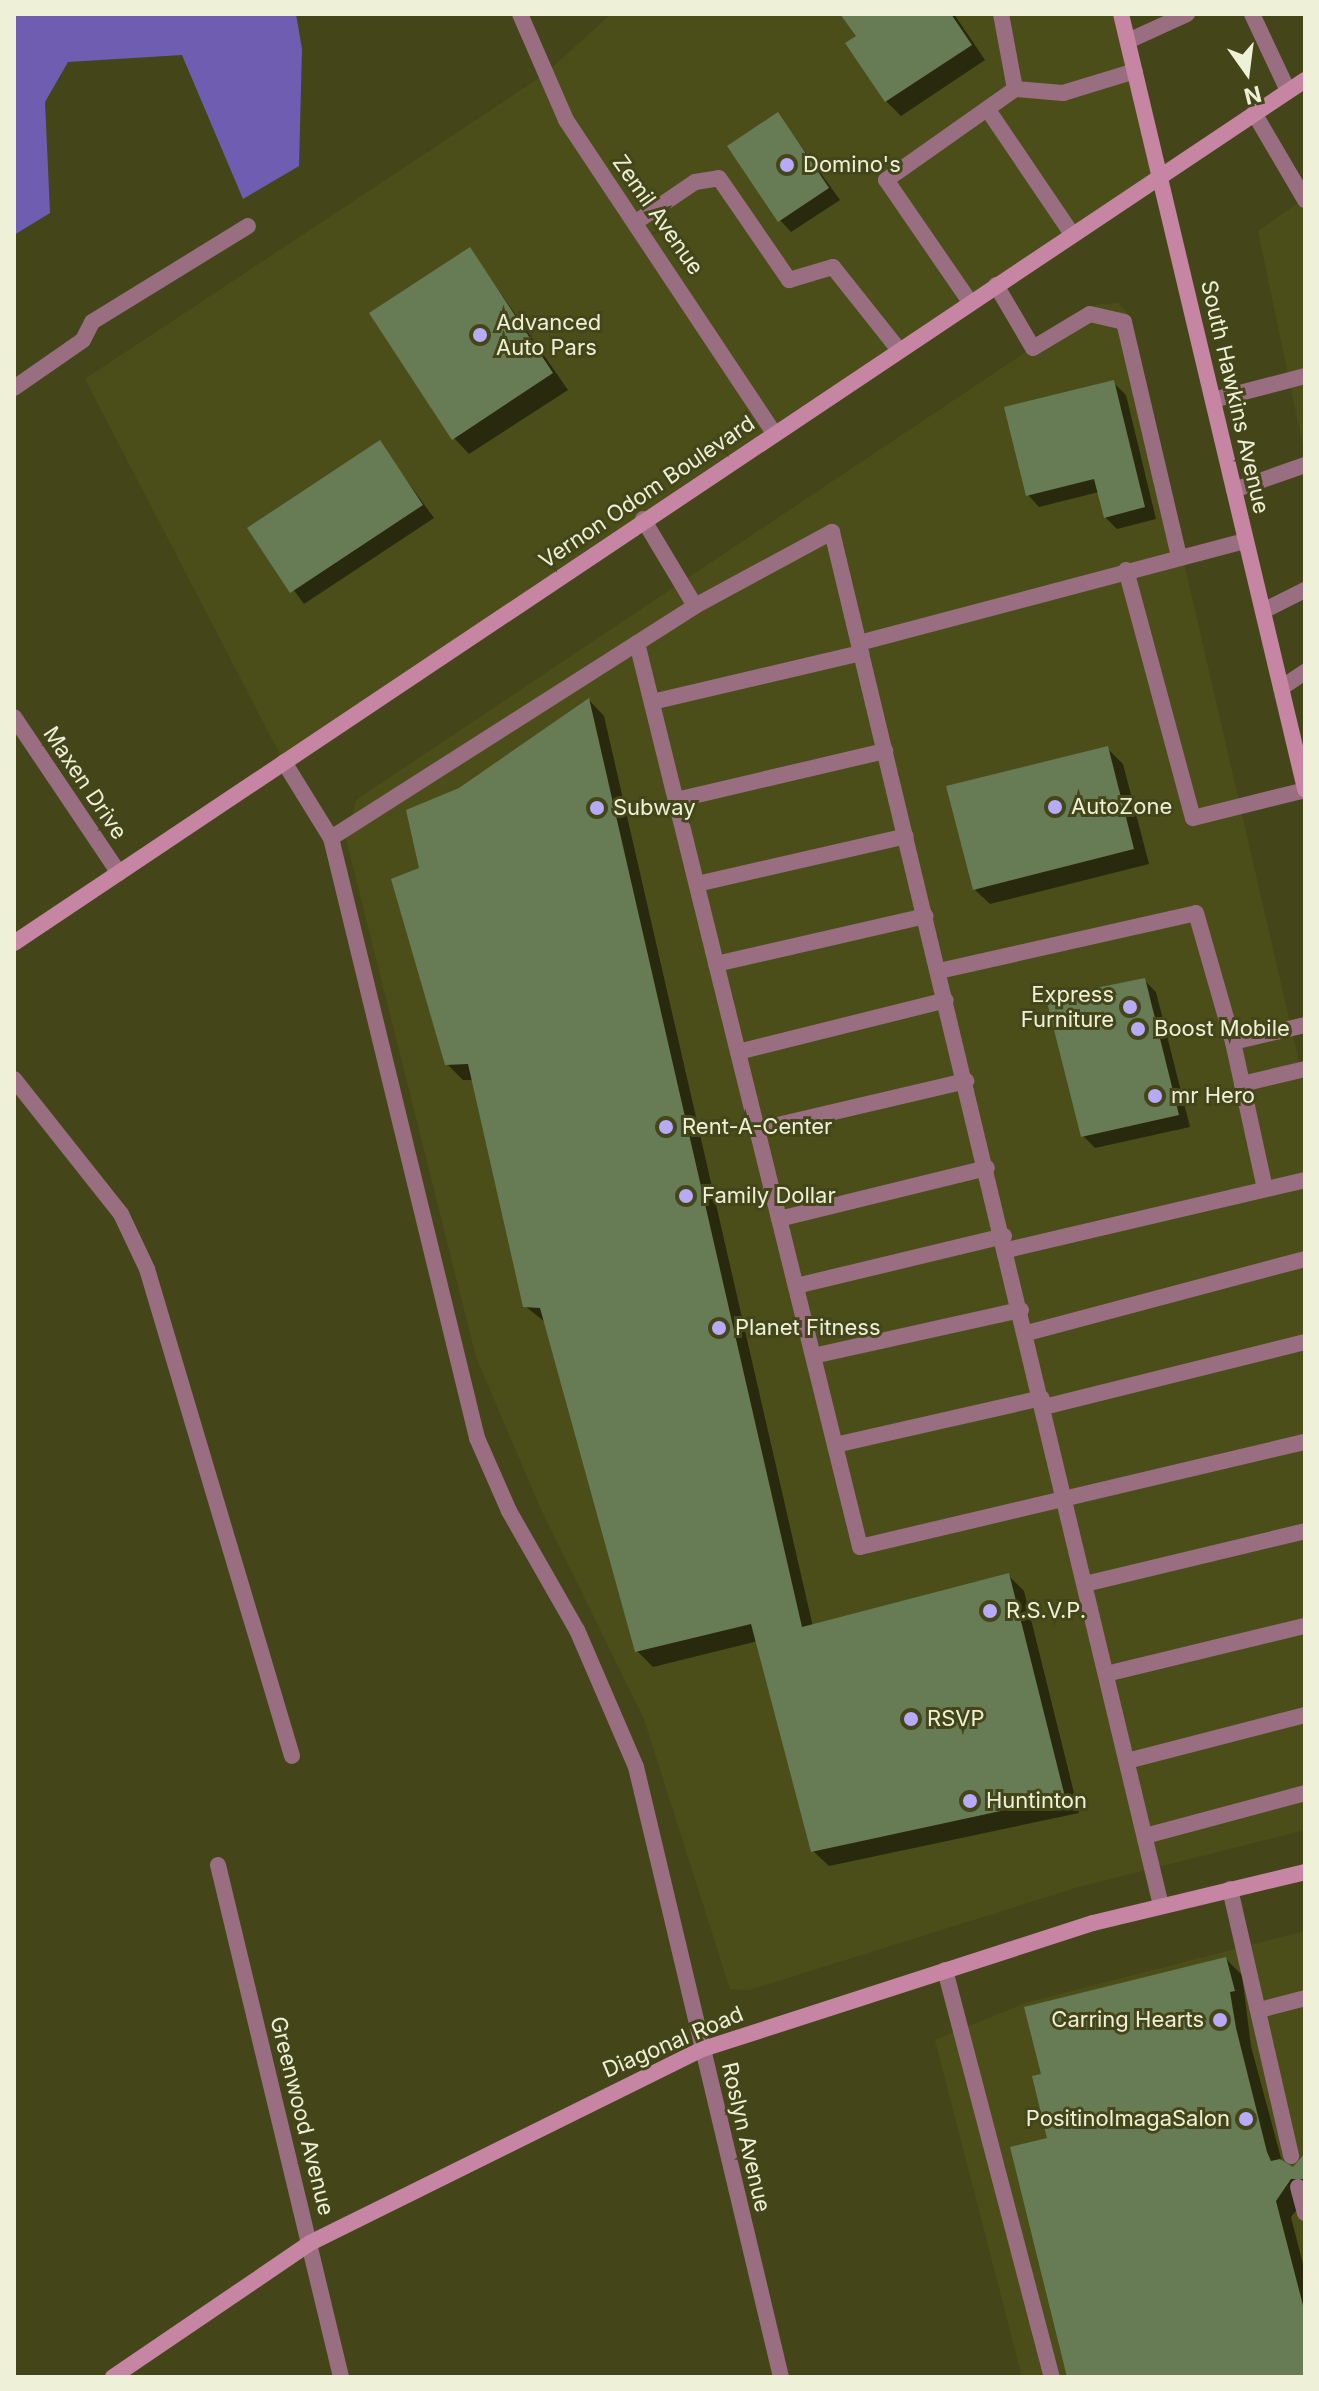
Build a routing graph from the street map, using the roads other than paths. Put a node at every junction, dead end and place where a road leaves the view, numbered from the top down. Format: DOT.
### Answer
graph roads {
  1 [pos="520,14"];
  2 [pos="1001,14"];
  3 [pos="1121,14"];
  4 [pos="1187,14"];
  5 [pos="1252,14"];
  6 [pos="1128,41"];
  7 [pos="1135,71"];
  8 [pos="1305,80"];
  9 [pos="1015,89"];
  10 [pos="1288,91"];
  11 [pos="988,110"];
  12 [pos="1254,113"];
  13 [pos="1160,175"];
  14 [pos="1305,200"];
  15 [pos="636,222"];
  16 [pos="248,226"];
  17 [pos="1072,234"];
  18 [pos="996,285"];
  19 [pos="970,302"];
  20 [pos="899,350"];
  21 [pos="1305,376"];
  22 [pos="14,388"];
  23 [pos="1213,400"];
  24 [pos="774,433"];
  25 [pos="1305,465"];
  26 [pos="1234,490"];
  27 [pos="643,519"];
  28 [pos="1246,541"];
  29 [pos="1179,556"];
  30 [pos="1126,570"];
  31 [pos="1305,590"];
  32 [pos="695,606"];
  33 [pos="1263,611"];
  34 [pos="637,643"];
  35 [pos="860,648"];
  36 [pos="1305,672"];
  37 [pos="1281,688"];
  38 [pos="652,702"];
  39 [pos="14,717"];
  40 [pos="885,751"];
  41 [pos="284,762"];
  42 [pos="1305,790"];
  43 [pos="676,800"];
  44 [pos="906,836"];
  45 [pos="331,838"];
  46 [pos="119,873"];
  47 [pos="697,884"];
  48 [pos="926,916"];
  49 [pos="14,943"];
  50 [pos="716,964"];
  51 [pos="939,971"];
  52 [pos="946,1000"];
  53 [pos="1305,1025"];
  54 [pos="1233,1042"];
  55 [pos="738,1052"];
  56 [pos="1305,1069"];
  57 [pos="14,1079"];
  58 [pos="966,1081"];
  59 [pos="1242,1084"];
  60 [pos="757,1130"];
  61 [pos="987,1168"];
  62 [pos="1305,1180"];
  63 [pos="1265,1189"];
  64 [pos="779,1219"];
  65 [pos="1006,1243"];
  66 [pos="1305,1259"];
  67 [pos="796,1286"];
  68 [pos="1021,1310"];
  69 [pos="1027,1333"];
  70 [pos="1305,1342"];
  71 [pos="813,1356"];
  72 [pos="1043,1403"];
  73 [pos="1305,1442"];
  74 [pos="835,1445"];
  75 [pos="1066,1498"];
  76 [pos="1305,1531"];
  77 [pos="1085,1584"];
  78 [pos="1305,1626"];
  79 [pos="1106,1674"];
  80 [pos="1305,1715"];
  81 [pos="292,1756"];
  82 [pos="1127,1761"];
  83 [pos="1305,1793"];
  84 [pos="1145,1836"];
  85 [pos="218,1865"];
  86 [pos="1305,1872"];
  87 [pos="1230,1889"];
  88 [pos="1161,1906"];
  89 [pos="945,1970"];
  90 [pos="1305,1998"];
  91 [pos="1260,2010"];
  92 [pos="703,2049"];
  93 [pos="1291,2156"];
  94 [pos="1298,2187"];
  95 [pos="1305,2213"];
  96 [pos="310,2243"];
  97 [pos="113,2377"];
  98 [pos="341,2377"];
  99 [pos="781,2377"];
  100 [pos="1052,2377"];
  1 -- 15 [label="street, Zemil Avenue"];
  2 -- 9 [label="street"];
  3 -- 6 [label="street, South Hawkins Avenue"];
  4 -- 6 [label="street"];
  5 -- 10 [label="street"];
  6 -- 7 [label="street, South Hawkins Avenue"];
  7 -- 9 [label="street"];
  7 -- 13 [label="street, South Hawkins Avenue"];
  8 -- 10 [label="street, Vernon Odom Boulevard"];
  9 -- 11 [label="street"];
  10 -- 12 [label="street, Vernon Odom Boulevard"];
  11 -- 17 [label="street"];
  11 -- 19 [label="street"];
  12 -- 13 [label="street, Vernon Odom Boulevard"];
  12 -- 14 [label="street"];
  13 -- 17 [label="street, Vernon Odom Boulevard"];
  13 -- 23 [label="street, South Hawkins Avenue"];
  15 -- 20 [label="street"];
  15 -- 24 [label="street, Zemil Avenue"];
  16 -- 22 [label="street"];
  17 -- 18 [label="street, Vernon Odom Boulevard"];
  18 -- 19 [label="street, Vernon Odom Boulevard"];
  18 -- 29 [label="street"];
  19 -- 20 [label="street, Vernon Odom Boulevard"];
  20 -- 24 [label="street, Vernon Odom Boulevard"];
  21 -- 23 [label="street"];
  23 -- 26 [label="street, South Hawkins Avenue"];
  24 -- 27 [label="street, Vernon Odom Boulevard"];
  25 -- 26 [label="street"];
  26 -- 28 [label="street, South Hawkins Avenue"];
  27 -- 32 [label="street"];
  27 -- 41 [label="street, Vernon Odom Boulevard"];
  28 -- 29 [label="street"];
  28 -- 33 [label="street, South Hawkins Avenue"];
  29 -- 30 [label="street"];
  30 -- 35 [label="street"];
  30 -- 42 [label="street"];
  31 -- 33 [label="street"];
  32 -- 34 [label="street"];
  32 -- 35 [label="street"];
  33 -- 37 [label="street, South Hawkins Avenue"];
  34 -- 38 [label="street"];
  34 -- 45 [label="street"];
  35 -- 38 [label="street"];
  35 -- 40 [label="street"];
  36 -- 37 [label="street"];
  37 -- 42 [label="street, South Hawkins Avenue"];
  38 -- 43 [label="street"];
  39 -- 46 [label="street, Maxen Drive"];
  40 -- 43 [label="street"];
  40 -- 44 [label="street"];
  41 -- 45 [label="street, Roslyn Avenue"];
  41 -- 46 [label="street, Vernon Odom Boulevard"];
  43 -- 47 [label="street"];
  44 -- 47 [label="street"];
  44 -- 48 [label="street"];
  45 -- 92 [label="street, Roslyn Avenue"];
  46 -- 49 [label="street, Vernon Odom Boulevard"];
  47 -- 50 [label="street"];
  48 -- 50 [label="street"];
  48 -- 51 [label="street"];
  50 -- 55 [label="street"];
  51 -- 52 [label="street"];
  51 -- 54 [label="street"];
  52 -- 55 [label="street"];
  52 -- 58 [label="street"];
  53 -- 54 [label="street"];
  54 -- 59 [label="street"];
  55 -- 60 [label="street"];
  56 -- 59 [label="street"];
  57 -- 81 [label="street"];
  58 -- 60 [label="street"];
  58 -- 61 [label="street"];
  59 -- 63 [label="street"];
  60 -- 64 [label="street"];
  61 -- 64 [label="street"];
  61 -- 65 [label="street"];
  62 -- 63 [label="street"];
  63 -- 65 [label="street"];
  64 -- 67 [label="street"];
  65 -- 67 [label="street"];
  65 -- 68 [label="street"];
  66 -- 69 [label="street"];
  67 -- 71 [label="street"];
  68 -- 69 [label="street"];
  68 -- 71 [label="street"];
  69 -- 72 [label="street"];
  70 -- 72 [label="street"];
  71 -- 74 [label="street"];
  72 -- 74 [label="street"];
  72 -- 75 [label="street"];
  73 -- 75 [label="street"];
  74 -- 75 [label="street"];
  75 -- 77 [label="street"];
  76 -- 77 [label="street"];
  77 -- 79 [label="street"];
  78 -- 79 [label="street"];
  79 -- 82 [label="street"];
  80 -- 82 [label="street"];
  82 -- 84 [label="street"];
  83 -- 84 [label="street"];
  84 -- 88 [label="street"];
  85 -- 96 [label="street, Greenwood Avenue"];
  86 -- 87 [label="street, Diagonal Road"];
  87 -- 88 [label="street, Diagonal Road"];
  87 -- 91 [label="street"];
  88 -- 89 [label="street, Diagonal Road"];
  89 -- 92 [label="street, Diagonal Road"];
  89 -- 100 [label="street"];
  90 -- 91 [label="street"];
  91 -- 93 [label="street"];
  92 -- 96 [label="street, Diagonal Road"];
  92 -- 99 [label="street, Roslyn Avenue"];
  94 -- 95 [label="street"];
  96 -- 97 [label="street, Diagonal Road"];
  96 -- 98 [label="street, Greenwood Avenue"];
}
